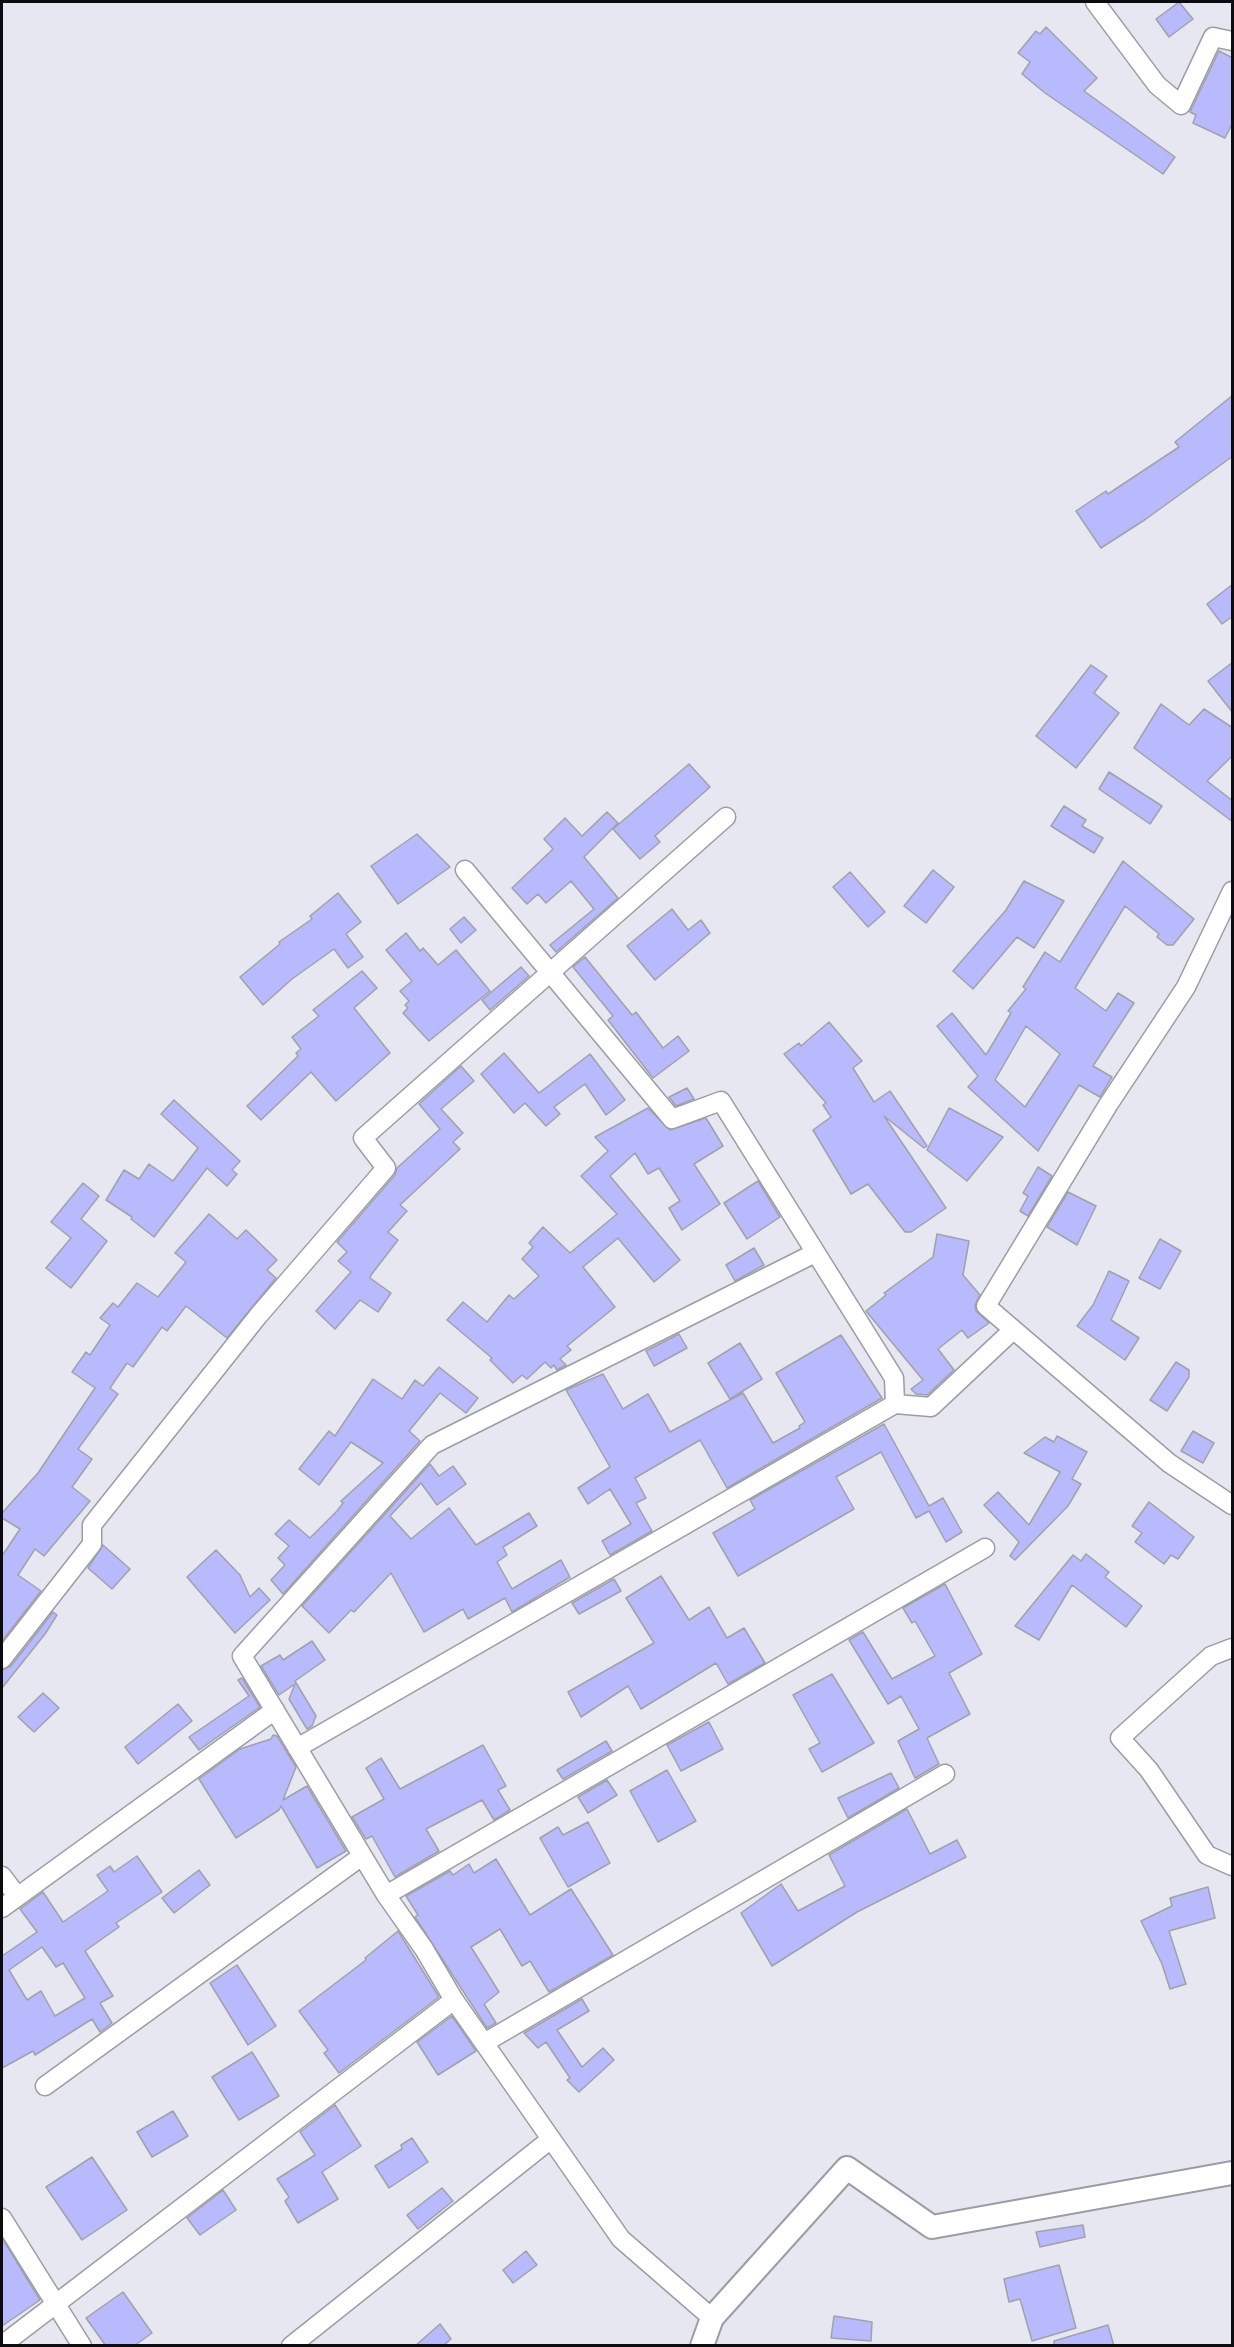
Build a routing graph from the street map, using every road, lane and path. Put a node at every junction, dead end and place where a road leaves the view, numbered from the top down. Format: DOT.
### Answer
graph roads {
  1 [pos="1095,2"];
  2 [pos="1233,41"];
  3 [pos="726,817"];
  4 [pos="465,870"];
  5 [pos="1233,891"];
  6 [pos="550,973"];
  7 [pos="815,1253"];
  8 [pos="1013,1330"];
  9 [pos="895,1404"];
  10 [pos="1233,1505"];
  11 [pos="985,1548"];
  12 [pos="1233,1648"];
  13 [pos="2,1659"];
  14 [pos="275,1710"];
  15 [pos="297,1748"];
  16 [pos="945,1774"];
  17 [pos="362,1856"];
  18 [pos="1233,1866"];
  19 [pos="2,1876"];
  20 [pos="386,1895"];
  21 [pos="18,1896"];
  22 [pos="2,1908"];
  23 [pos="454,2000"];
  24 [pos="484,2043"];
  25 [pos="45,2086"];
  26 [pos="551,2139"];
  27 [pos="1233,2173"];
  28 [pos="2,2218"];
  29 [pos="56,2304"];
  30 [pos="712,2318"];
  31 [pos="2,2345"];
  32 [pos="82,2346"];
  33 [pos="291,2346"];
  34 [pos="702,2346"];
  1 -- 2 [label="street"];
  3 -- 6 [label="street"];
  4 -- 6 [label="street"];
  5 -- 8 [label="street"];
  6 -- 7 [label="street"];
  6 -- 13 [label="street"];
  7 -- 9 [label="street"];
  7 -- 14 [label="street"];
  8 -- 9 [label="street"];
  8 -- 10 [label="street"];
  9 -- 15 [label="street"];
  11 -- 20 [label="street"];
  12 -- 18 [label="street"];
  14 -- 15 [label="street"];
  14 -- 21 [label="street"];
  15 -- 17 [label="street"];
  16 -- 24 [label="street"];
  17 -- 20 [label="street"];
  17 -- 25 [label="street"];
  19 -- 21 [label="street"];
  20 -- 23 [label="street"];
  21 -- 22 [label="street"];
  23 -- 24 [label="street"];
  23 -- 29 [label="street"];
  24 -- 26 [label="street"];
  26 -- 30 [label="street"];
  26 -- 33 [label="street"];
  27 -- 30 [label="street"];
  28 -- 29 [label="street"];
  29 -- 31 [label="street"];
  29 -- 32 [label="street"];
  30 -- 34 [label="street"];
}
